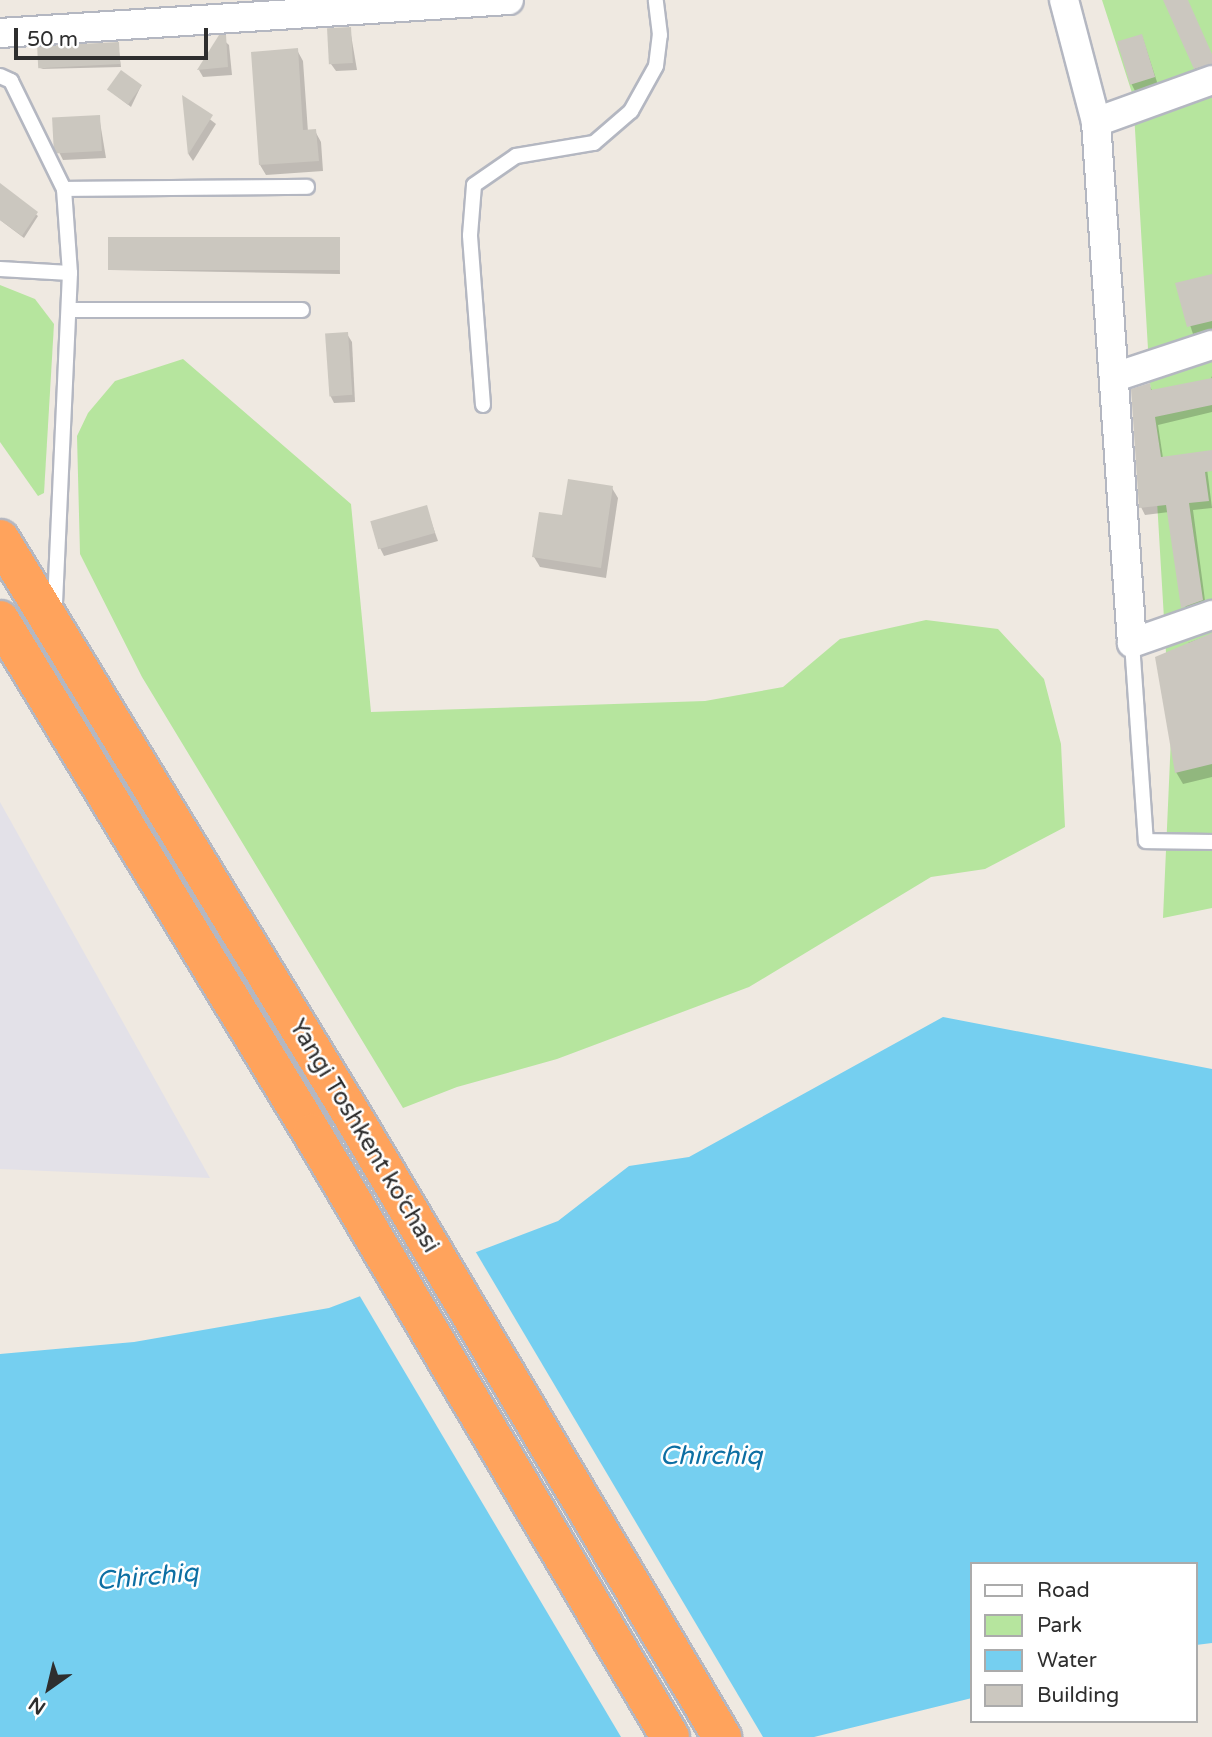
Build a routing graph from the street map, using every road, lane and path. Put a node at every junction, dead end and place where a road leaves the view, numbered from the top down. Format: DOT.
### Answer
graph roads {
  1 [pos="509,0"];
  2 [pos="656,0"];
  3 [pos="1064,0"];
  4 [pos="0,33"];
  5 [pos="0,76"];
  6 [pos="1212,80"];
  7 [pos="1096,122"];
  8 [pos="307,187"];
  9 [pos="64,189"];
  10 [pos="0,269"];
  11 [pos="70,273"];
  12 [pos="69,310"];
  13 [pos="302,310"];
  14 [pos="1212,345"];
  15 [pos="1115,377"];
  16 [pos="483,405"];
  17 [pos="0,539"];
  18 [pos="1212,615"];
  19 [pos="0,621"];
  20 [pos="54,628"];
  21 [pos="1132,643"];
  22 [pos="1212,842"];
  23 [pos="670,1737"];
  24 [pos="722,1737"];
  1 -- 4 [label="street"];
  2 -- 16 [label="lane"];
  3 -- 7 [label="street"];
  5 -- 9 [label="lane"];
  6 -- 7 [label="street"];
  7 -- 15 [label="street"];
  8 -- 9 [label="lane"];
  9 -- 11 [label="lane"];
  10 -- 11 [label="lane"];
  11 -- 12 [label="lane"];
  12 -- 13 [label="lane"];
  12 -- 20 [label="lane"];
  14 -- 15 [label="street"];
  15 -- 21 [label="street"];
  17 -- 20 [label="highway, Yangi Toshkent ko‘chasi"];
  18 -- 21 [label="street"];
  19 -- 23 [label="highway, Yangi Toshkent ko‘chasi"];
  20 -- 24 [label="highway, Yangi Toshkent ko‘chasi"];
  21 -- 22 [label="lane"];
}
